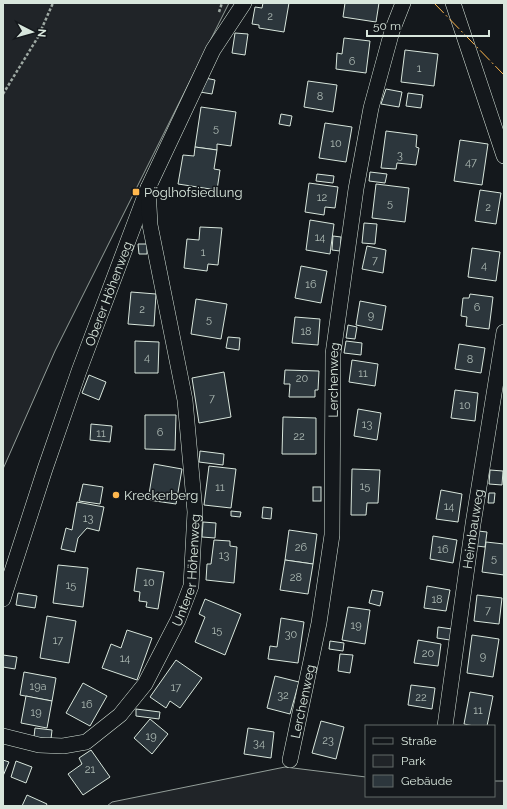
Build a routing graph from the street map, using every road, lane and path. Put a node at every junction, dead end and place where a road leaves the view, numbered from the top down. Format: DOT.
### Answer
graph roads {
  1 [pos="53,3"];
  2 [pos="244,3"];
  3 [pos="403,3"];
  4 [pos="453,3"];
  5 [pos="3,94"];
  6 [pos="504,156"];
  7 [pos="148,188"];
  8 [pos="504,332"];
  9 [pos="3,599"];
  10 [pos="446,725"];
  11 [pos="3,736"];
  12 [pos="290,760"];
  1 -- 5 [label="path"];
  2 -- 7 [label="street, Oberer Höhenweg"];
  3 -- 12 [label="street, Lerchenweg"];
  4 -- 6 [label="street"];
  7 -- 9 [label="street, Oberer Höhenweg"];
  7 -- 11 [label="street, Unterer Höhenweg"];
  8 -- 10 [label="street, Heimbauweg"];
}
